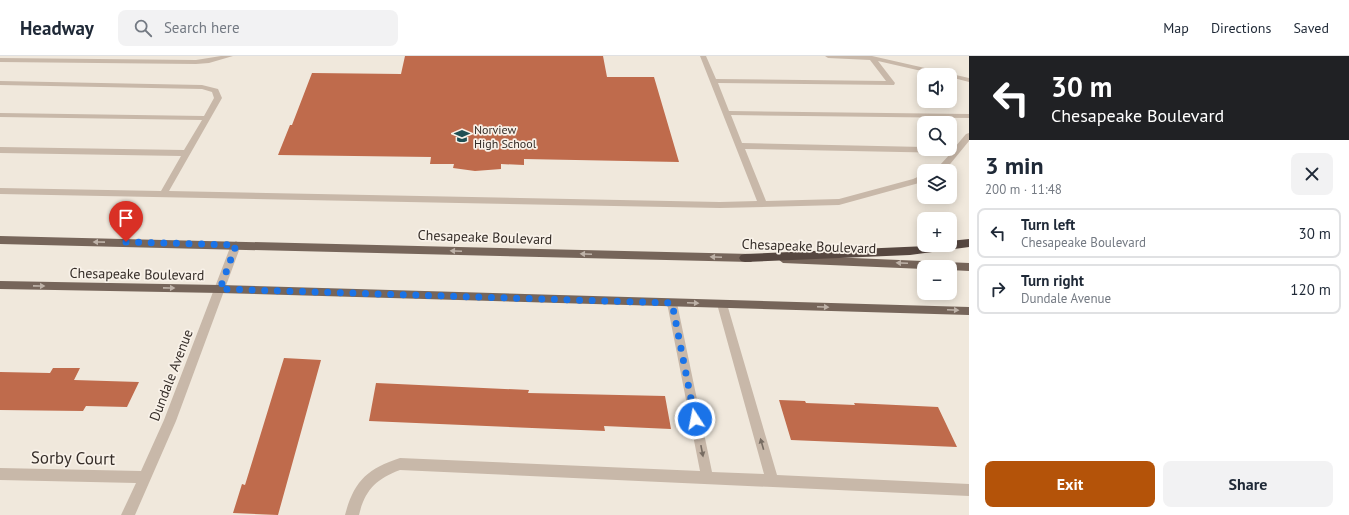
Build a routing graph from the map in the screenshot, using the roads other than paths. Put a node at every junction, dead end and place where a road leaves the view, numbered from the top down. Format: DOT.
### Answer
graph roads {
  1 [pos="230,56"];
  2 [pos="703,56"];
  3 [pos="828,56"];
  4 [pos="872,58"];
  5 [pos="0,60"];
  6 [pos="917,68"];
  7 [pos="957,77"];
  8 [pos="969,80"];
  9 [pos="713,81"];
  10 [pos="0,83"];
  11 [pos="726,113"];
  12 [pos="0,115"];
  13 [pos="969,116"];
  14 [pos="208,118"];
  15 [pos="969,136"];
  16 [pos="740,146"];
  17 [pos="917,149"];
  18 [pos="0,150"];
  19 [pos="957,150"];
  20 [pos="187,153"];
  21 [pos="952,156"];
  22 [pos="945,164"];
  23 [pos="917,180"];
  24 [pos="0,191"];
  25 [pos="163,195"];
  26 [pos="763,204"];
  27 [pos="0,240"];
  28 [pos="969,243"];
  29 [pos="236,245"];
  30 [pos="745,258"];
  31 [pos="969,267"];
  32 [pos="0,285"];
  33 [pos="220,289"];
  34 [pos="672,303"];
  35 [pos="722,304"];
  36 [pos="969,311"];
  37 [pos="0,474"];
  38 [pos="145,477"];
  39 [pos="707,477"];
  40 [pos="773,482"];
  41 [pos="969,490"];
  42 [pos="128,515"];
  43 [pos="352,515"];
  1 -- 5 [label="street"];
  2 -- 9 [label="street"];
  3 -- 4 [label="street"];
  4 -- 6 [label="street"];
  4 -- 9 [label="street"];
  7 -- 8 [label="street"];
  9 -- 11 [label="street"];
  10 -- 14 [label="street"];
  11 -- 13 [label="street"];
  11 -- 16 [label="street"];
  12 -- 14 [label="street"];
  14 -- 20 [label="street"];
  15 -- 19 [label="street"];
  16 -- 17 [label="street"];
  16 -- 26 [label="street"];
  18 -- 20 [label="street"];
  20 -- 25 [label="street"];
  21 -- 22 [label="street"];
  23 -- 26 [label="street"];
  24 -- 25 [label="street"];
  25 -- 26 [label="street"];
  29 -- 27 [label="main road, Chesapeake Boulevard, one-way"];
  28 -- 30 [label="highway"];
  30 -- 29 [label="main road, Chesapeake Boulevard, one-way"];
  29 -- 33 [label="street, Dundale Avenue"];
  31 -- 30 [label="main road, Chesapeake Boulevard, one-way"];
  32 -- 33 [label="main road, Chesapeake Boulevard, one-way"];
  33 -- 34 [label="main road, Chesapeake Boulevard"];
  33 -- 38 [label="street, Dundale Avenue"];
  34 -- 35 [label="main road, Chesapeake Boulevard, one-way"];
  34 -- 39 [label="street, one-way"];
  35 -- 36 [label="main road, Chesapeake Boulevard, one-way"];
  40 -- 35 [label="street, one-way"];
  37 -- 38 [label="street, Sorby Court"];
  38 -- 42 [label="street, Dundale Avenue"];
  39 -- 40 [label="street"];
  39 -- 43 [label="street"];
  40 -- 41 [label="street"];
}
